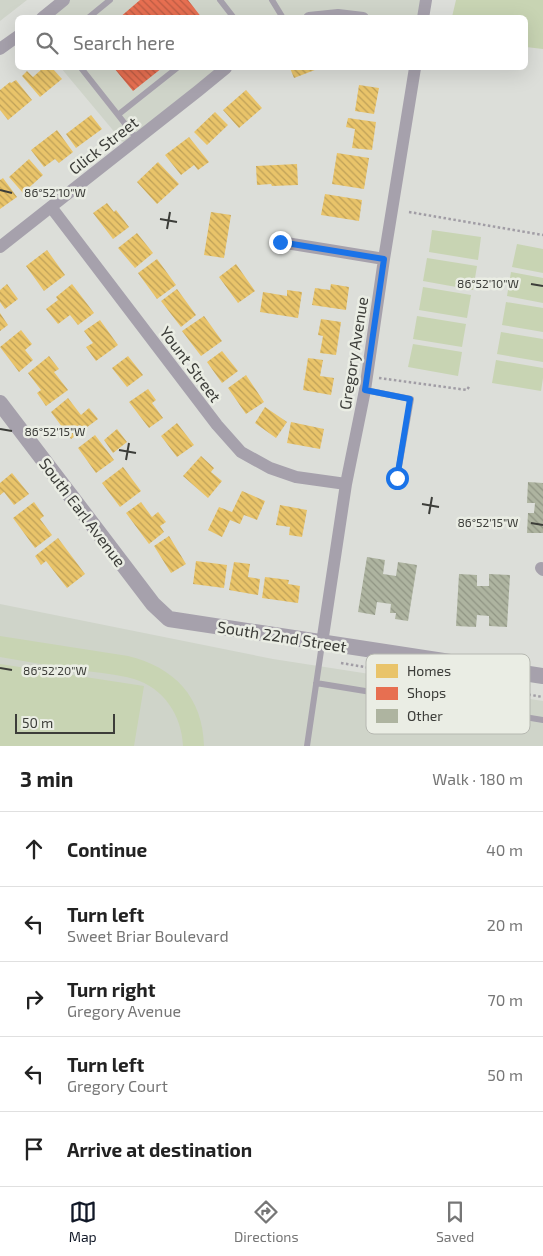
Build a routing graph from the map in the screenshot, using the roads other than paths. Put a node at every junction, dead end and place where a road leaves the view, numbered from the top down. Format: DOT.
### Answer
graph roads {
  1 [pos="64,0"];
  2 [pos="110,0"];
  3 [pos="220,0"];
  4 [pos="272,0"];
  5 [pos="426,0"];
  6 [pos="46,15"];
  7 [pos="92,15"];
  8 [pos="232,15"];
  9 [pos="281,15"];
  10 [pos="424,15"];
  11 [pos="15,38"];
  12 [pos="0,49"];
  13 [pos="83,70"];
  14 [pos="174,70"];
  15 [pos="224,70"];
  16 [pos="415,70"];
  17 [pos="119,114"];
  18 [pos="138,139"];
  19 [pos="51,206"];
  20 [pos="280,242"];
  21 [pos="0,247"];
  22 [pos="384,259"];
  23 [pos="365,390"];
  24 [pos="0,403"];
  25 [pos="397,478"];
  26 [pos="346,484"];
  27 [pos="169,619"];
  28 [pos="322,642"];
  29 [pos="400,654"];
  30 [pos="530,674"];
  31 [pos="543,676"];
  32 [pos="316,683"];
  33 [pos="366,691"];
  34 [pos="530,718"];
  35 [pos="543,720"];
  36 [pos="307,746"];
  1 -- 6 [label="street"];
  2 -- 7 [label="lane"];
  3 -- 8 [label="lane"];
  4 -- 9 [label="lane"];
  5 -- 10 [label="street"];
  11 -- 12 [label="street"];
  13 -- 17 [label="lane"];
  14 -- 17 [label="lane"];
  15 -- 18 [label="street, Glick Street"];
  16 -- 22 [label="street, Gregory Avenue"];
  17 -- 18 [label="lane"];
  18 -- 19 [label="street, Glick Street"];
  19 -- 21 [label="street, Glick Street"];
  19 -- 26 [label="street, Yount Street"];
  20 -- 22 [label="street"];
  22 -- 23 [label="street, Gregory Avenue"];
  23 -- 25 [label="lane"];
  23 -- 26 [label="street, Gregory Avenue"];
  24 -- 27 [label="street, South Earl Avenue"];
  26 -- 28 [label="street, Gregory Avenue"];
  27 -- 28 [label="street, South 22nd Street"];
  28 -- 29 [label="street, South 22nd Street"];
  28 -- 32 [label="lane"];
  30 -- 31 [label="street, South 22nd Street"];
  32 -- 33 [label="lane"];
  32 -- 36 [label="lane"];
  34 -- 35 [label="lane"];
}
